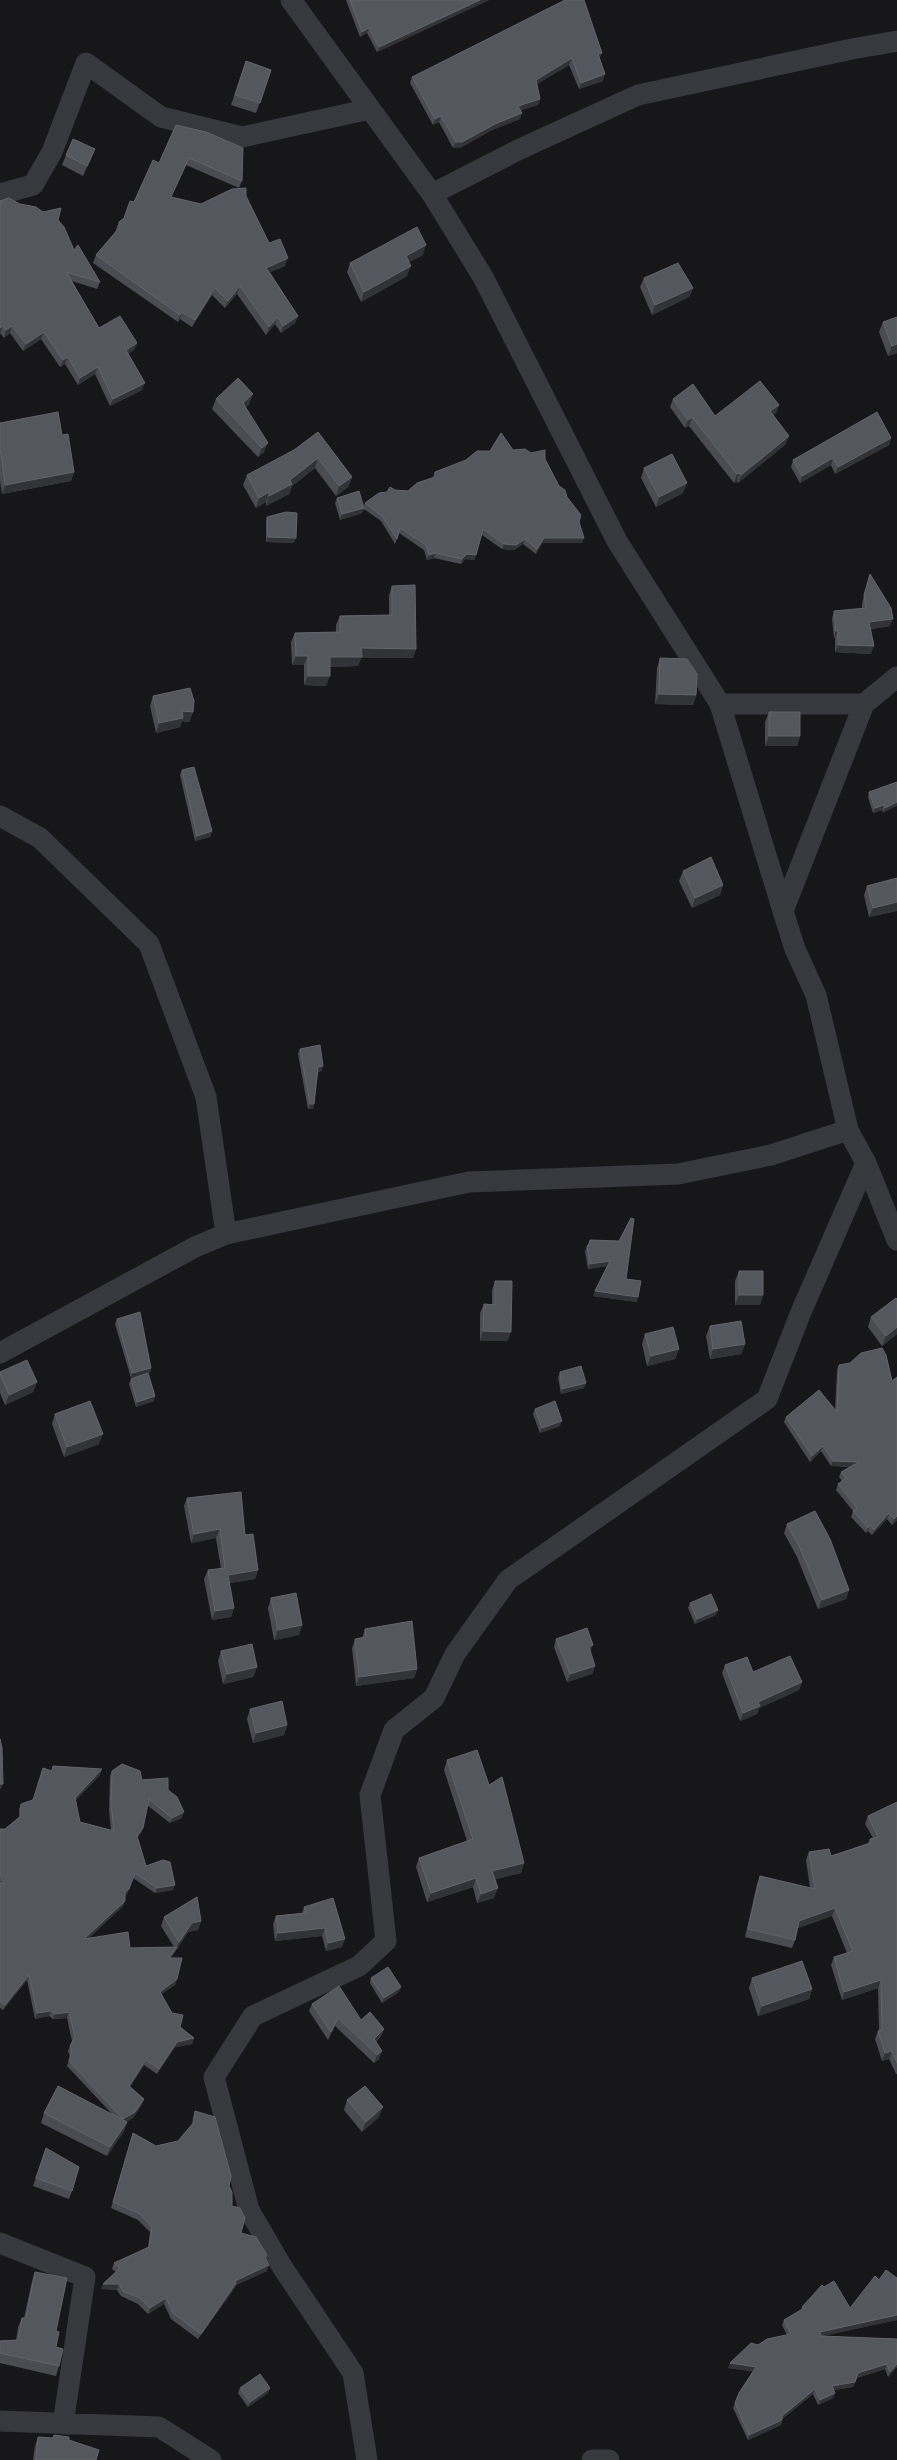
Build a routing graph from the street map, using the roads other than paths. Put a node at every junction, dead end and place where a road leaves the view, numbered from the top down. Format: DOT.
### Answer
graph roads {
  1 [pos="291,0"];
  2 [pos="897,41"];
  3 [pos="370,109"];
  4 [pos="0,194"];
  5 [pos="432,194"];
  6 [pos="897,677"];
  7 [pos="720,704"];
  8 [pos="864,704"];
  9 [pos="0,816"];
  10 [pos="783,911"];
  11 [pos="848,1130"];
  12 [pos="866,1163"];
  13 [pos="226,1234"];
  14 [pos="897,1240"];
  15 [pos="0,1353"];
  16 [pos="0,2243"];
  17 [pos="0,2421"];
  18 [pos="64,2424"];
  19 [pos="211,2460"];
  20 [pos="367,2460"];
  21 [pos="592,2460"];
  22 [pos="609,2460"];
  1 -- 3 [label="street"];
  2 -- 5 [label="street"];
  3 -- 4 [label="street"];
  3 -- 5 [label="street"];
  5 -- 7 [label="street"];
  6 -- 8 [label="street"];
  7 -- 8 [label="street"];
  7 -- 10 [label="street"];
  8 -- 10 [label="street"];
  9 -- 13 [label="street"];
  10 -- 11 [label="street"];
  11 -- 12 [label="street"];
  11 -- 13 [label="street"];
  12 -- 14 [label="street"];
  12 -- 20 [label="street"];
  13 -- 15 [label="street"];
  16 -- 18 [label="street"];
  17 -- 18 [label="street"];
  18 -- 19 [label="street"];
  21 -- 22 [label="street"];
}
